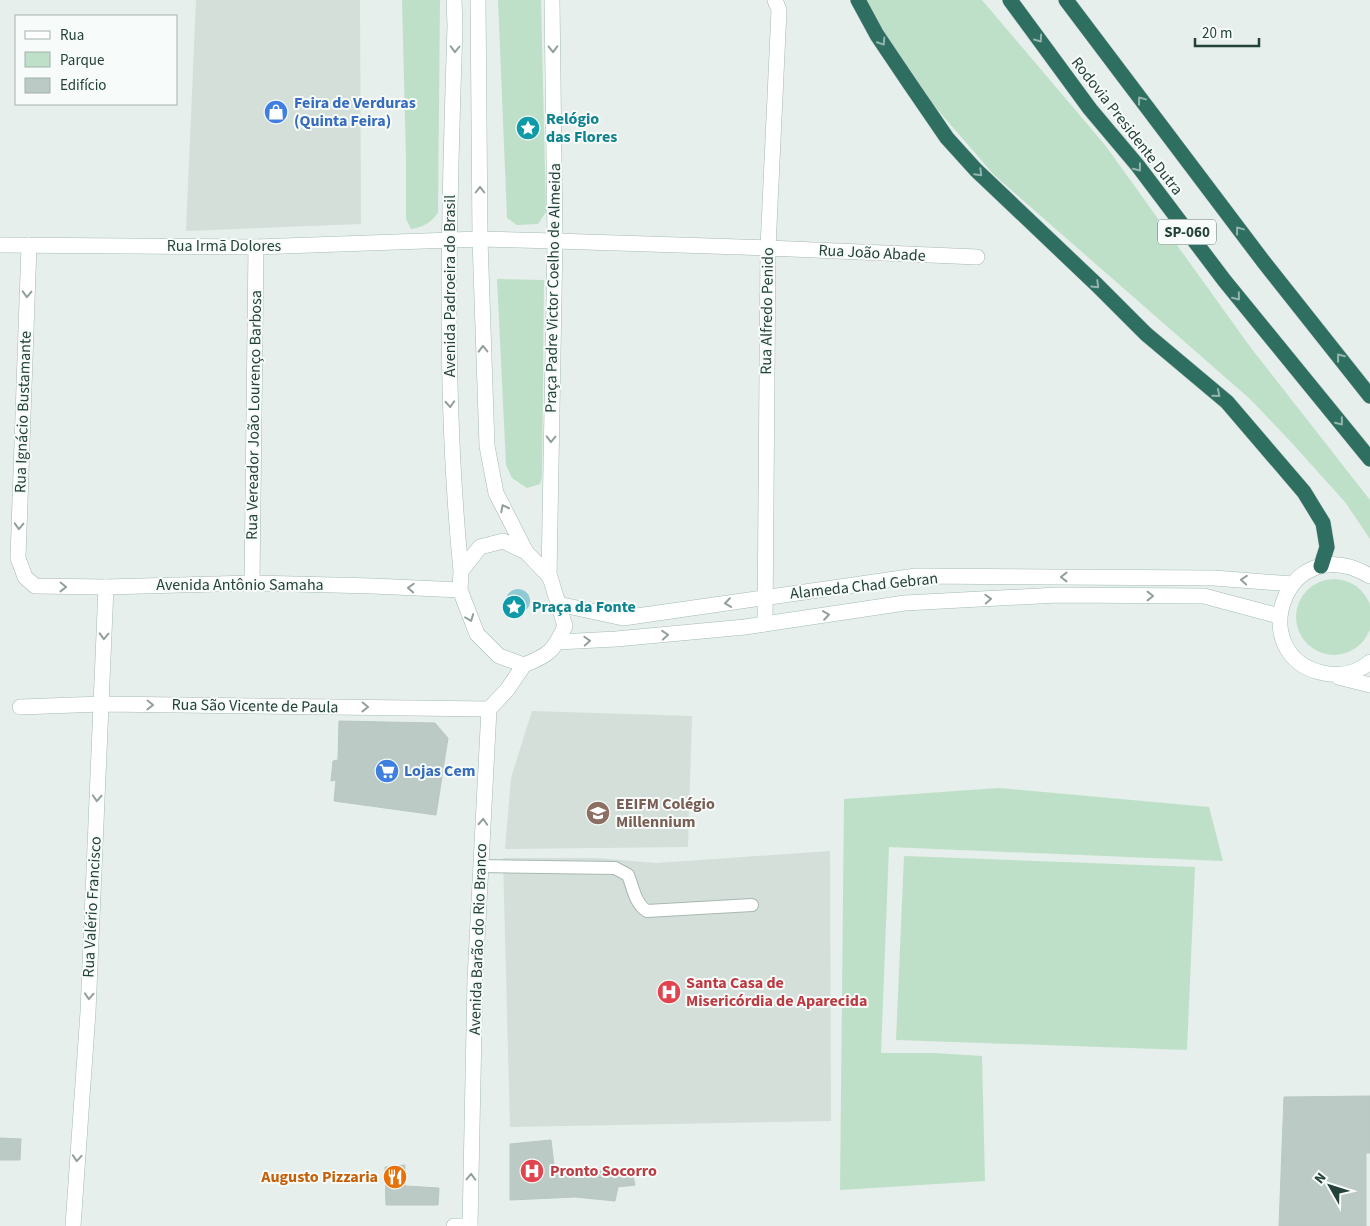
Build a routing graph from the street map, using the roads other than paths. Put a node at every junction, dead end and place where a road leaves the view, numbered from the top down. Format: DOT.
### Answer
graph roads {
  1 [pos="454,0"];
  2 [pos="478,0"];
  3 [pos="552,0"];
  4 [pos="775,0"];
  5 [pos="858,0"];
  6 [pos="1010,0"];
  7 [pos="1066,0"];
  8 [pos="480,238"];
  9 [pos="448,239"];
  10 [pos="555,241"];
  11 [pos="0,245"];
  12 [pos="28,245"];
  13 [pos="256,247"];
  14 [pos="768,248"];
  15 [pos="977,258"];
  16 [pos="1370,396"];
  17 [pos="1370,459"];
  18 [pos="526,552"];
  19 [pos="1321,566"];
  20 [pos="461,571"];
  21 [pos="549,576"];
  22 [pos="1370,576"];
  23 [pos="25,577"];
  24 [pos="1089,578"];
  25 [pos="252,583"];
  26 [pos="869,583"];
  27 [pos="1292,584"];
  28 [pos="106,587"];
  29 [pos="460,590"];
  30 [pos="1089,595"];
  31 [pos="764,598"];
  32 [pos="558,604"];
  33 [pos="873,608"];
  34 [pos="1279,616"];
  35 [pos="764,624"];
  36 [pos="558,642"];
  37 [pos="1370,662"];
  38 [pos="524,665"];
  39 [pos="1332,675"];
  40 [pos="1370,685"];
  41 [pos="102,704"];
  42 [pos="20,707"];
  43 [pos="489,709"];
  44 [pos="480,866"];
  45 [pos="752,905"];
  46 [pos="73,1226"];
  47 [pos="454,1226"];
  48 [pos="470,1226"];
  1 -- 9 [label="street, Avenida Padroeira do Brasil, one-way"];
  8 -- 2 [label="street, Avenida Padroeira do Brasil, one-way"];
  3 -- 10 [label="street, Praça Padre Victor Coelho de Almeida, one-way"];
  4 -- 14 [label="street, Rua Alfredo Penido"];
  5 -- 19 [label="highway, one-way"];
  6 -- 17 [label="highway, Rodovia Presidente Dutra / SP-060, one-way"];
  16 -- 7 [label="highway, Rodovia Presidente Dutra / SP-060, one-way"];
  8 -- 9 [label="street, Rua Irmã Dolores"];
  8 -- 10 [label="street, Rua Irmã Dolores"];
  18 -- 8 [label="street, Avenida Padroeira do Brasil, one-way"];
  9 -- 13 [label="street, Rua Irmã Dolores"];
  9 -- 20 [label="street, Avenida Padroeira do Brasil, one-way"];
  10 -- 14 [label="street, Rua João Abade"];
  10 -- 21 [label="street, Praça Padre Victor Coelho de Almeida, one-way"];
  11 -- 12 [label="street, Rua Irmã Dolores"];
  12 -- 13 [label="street, Rua Irmã Dolores"];
  12 -- 23 [label="street, Rua Ignácio Bustamante, one-way"];
  13 -- 25 [label="street, Rua Vereador João Lourenço Barbosa"];
  14 -- 15 [label="street, Rua João Abade"];
  14 -- 31 [label="street, Rua Alfredo Penido"];
  18 -- 20 [label="street"];
  18 -- 21 [label="street"];
  19 -- 22 [label="street"];
  19 -- 27 [label="street"];
  20 -- 29 [label="street"];
  21 -- 32 [label="street"];
  23 -- 28 [label="street, Avenida Antônio Samaha, one-way"];
  24 -- 26 [label="street, Alameda Chad Gebran, one-way"];
  27 -- 24 [label="street, Alameda Chad Gebran, one-way"];
  24 -- 30 [label="street"];
  25 -- 28 [label="street, Avenida Antônio Samaha"];
  29 -- 25 [label="street, Avenida Antônio Samaha, one-way"];
  26 -- 31 [label="street, Alameda Chad Gebran"];
  26 -- 33 [label="street"];
  27 -- 34 [label="street"];
  28 -- 41 [label="street, Rua Valério Francisco, one-way"];
  29 -- 38 [label="street, one-way"];
  33 -- 30 [label="street, Alameda Chad Gebran, one-way"];
  30 -- 34 [label="street, Alameda Chad Gebran, one-way"];
  31 -- 32 [label="street, Alameda Chad Gebran, one-way"];
  31 -- 35 [label="street, Rua Alfredo Penido"];
  32 -- 36 [label="street"];
  35 -- 33 [label="street, Alameda Chad Gebran, one-way"];
  34 -- 39 [label="street"];
  36 -- 35 [label="street, Alameda Chad Gebran, one-way"];
  36 -- 38 [label="street"];
  37 -- 39 [label="street"];
  38 -- 43 [label="street"];
  39 -- 40 [label="street"];
  41 -- 42 [label="street, Rua São Vicente de Paula"];
  41 -- 43 [label="street, Rua São Vicente de Paula, one-way"];
  41 -- 46 [label="street, Rua Valério Francisco, one-way"];
  44 -- 43 [label="street, Avenida Barão do Rio Branco, one-way"];
  44 -- 45 [label="lane"];
  48 -- 44 [label="street, Avenida Barão do Rio Branco, one-way"];
  47 -- 48 [label="street"];
}
